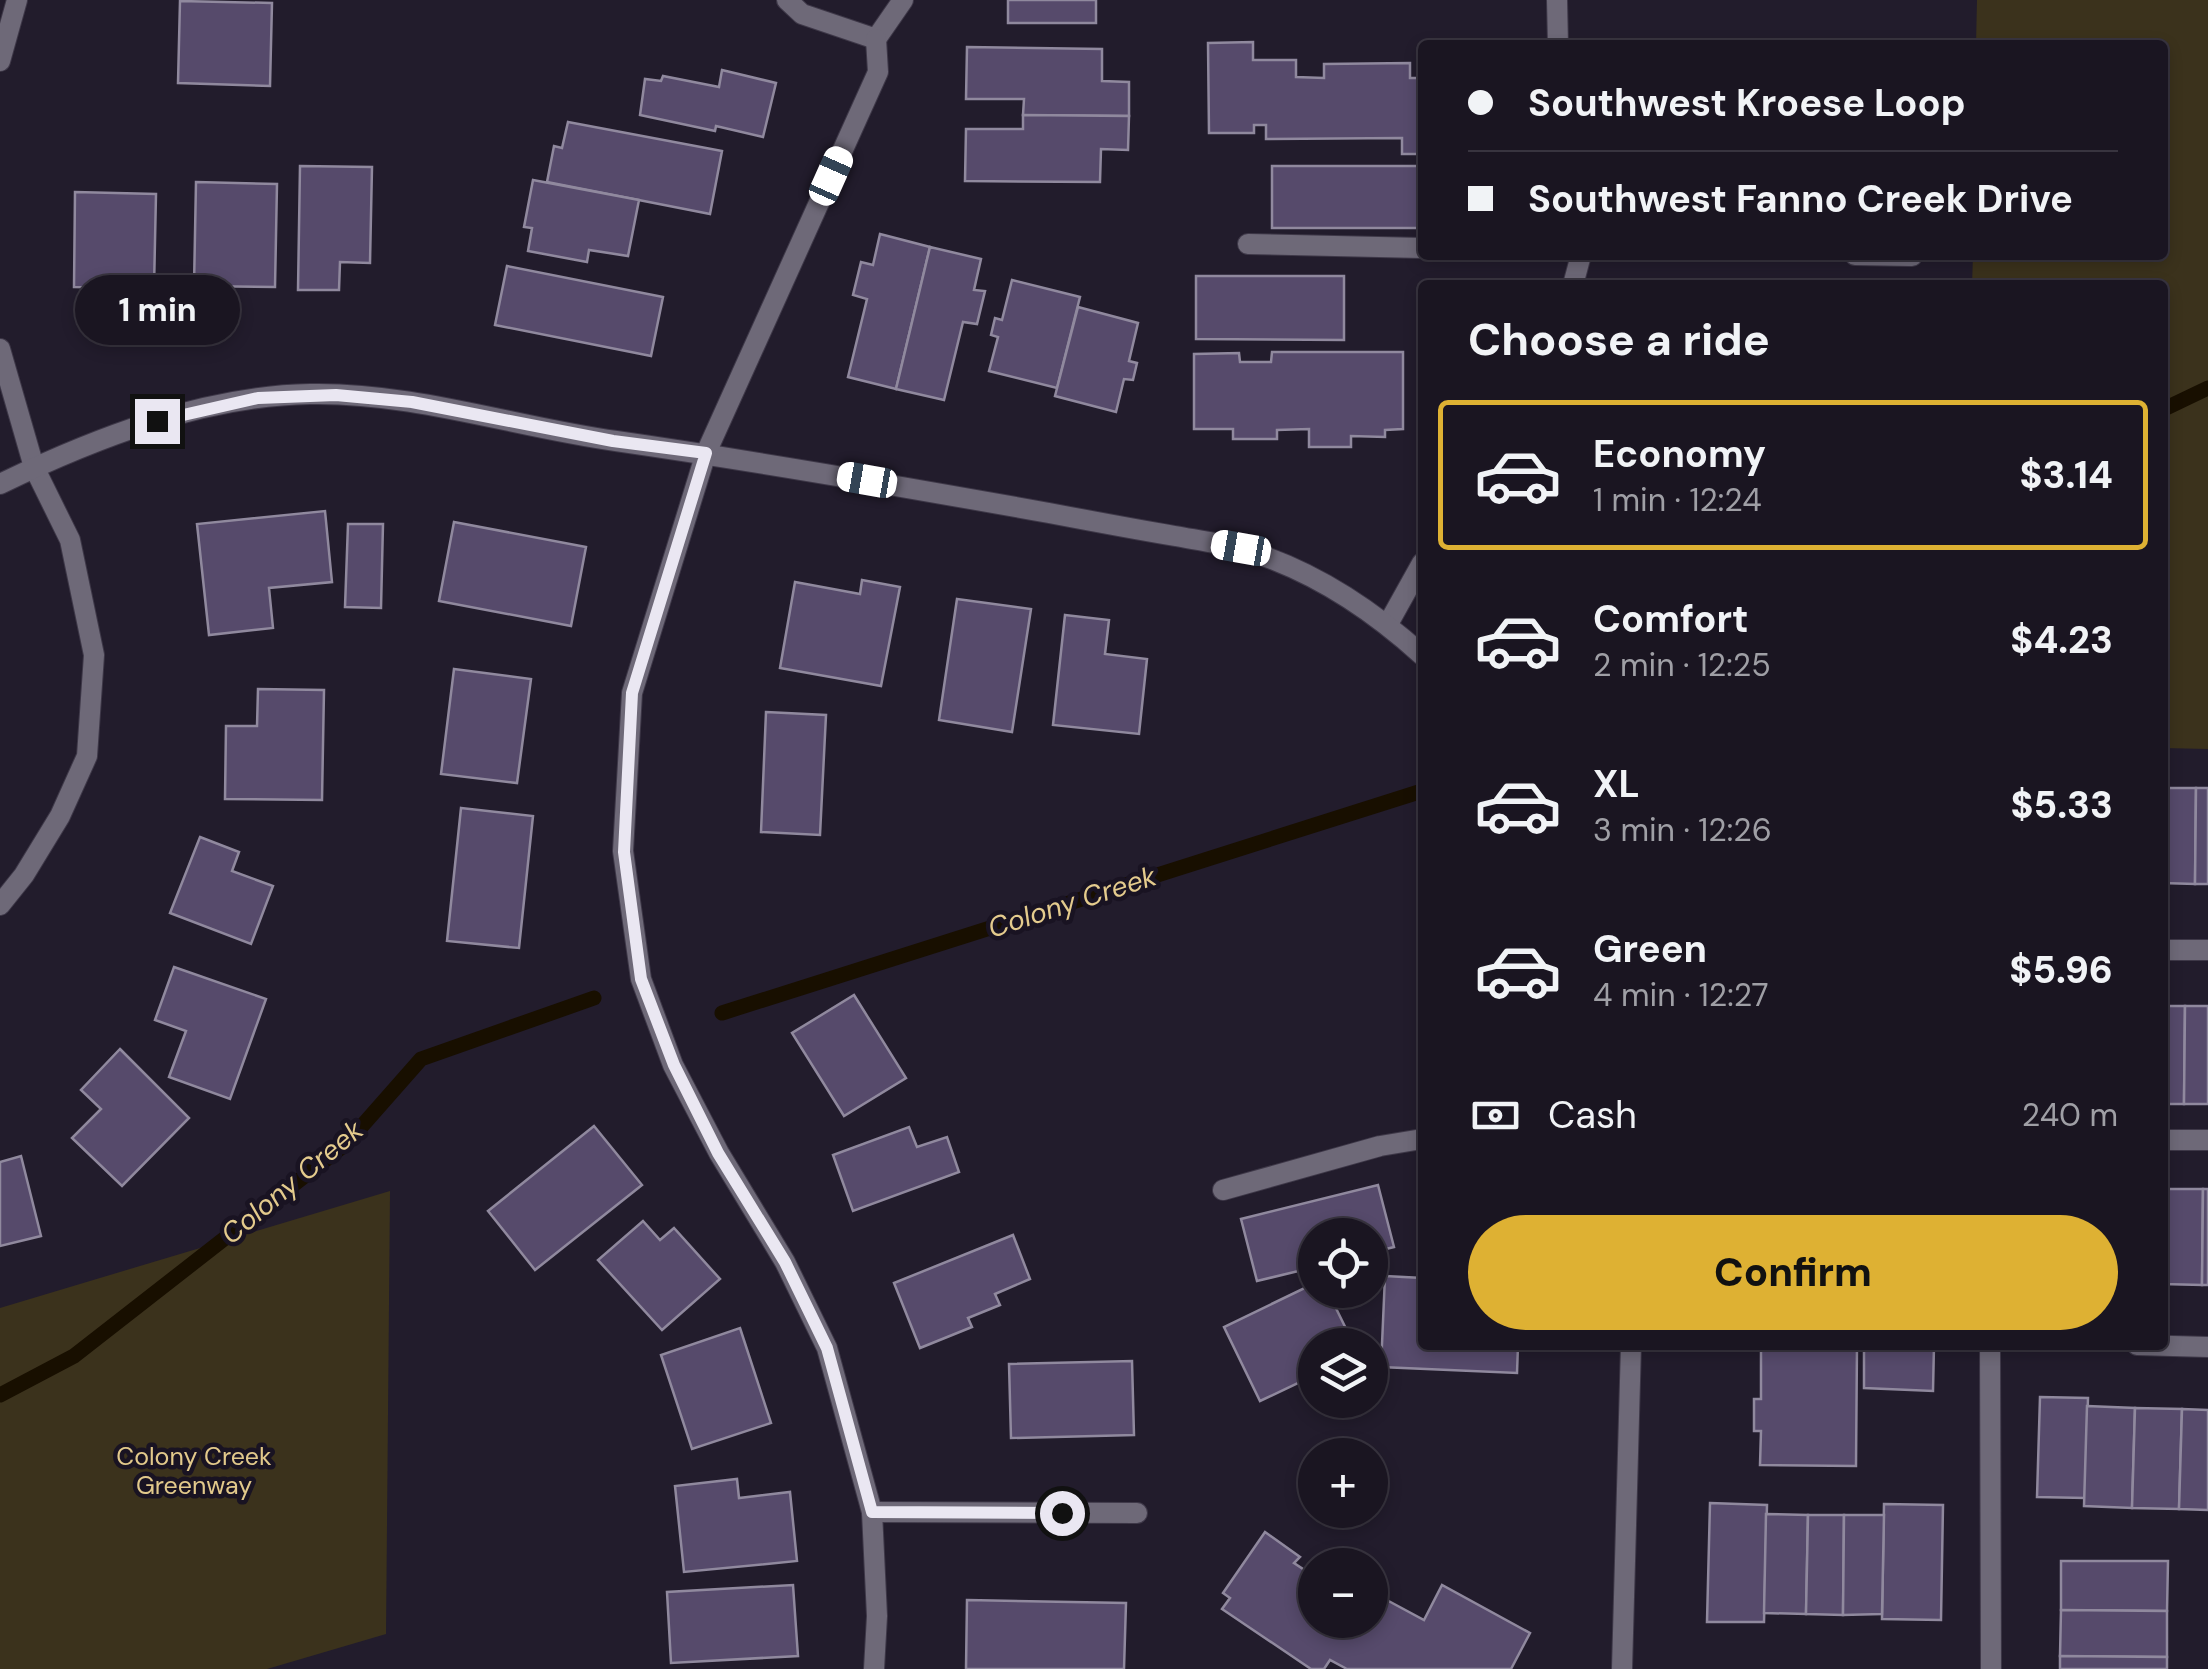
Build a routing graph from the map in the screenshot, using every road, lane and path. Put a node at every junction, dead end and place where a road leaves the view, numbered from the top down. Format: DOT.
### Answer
graph roads {
  1 [pos="17,0"];
  2 [pos="786,0"];
  3 [pos="903,0"];
  4 [pos="1558,0"];
  5 [pos="876,38"];
  6 [pos="1558,40"];
  7 [pos="0,61"];
  8 [pos="1248,244"];
  9 [pos="1418,248"];
  10 [pos="0,349"];
  11 [pos="706,453"];
  12 [pos="34,467"];
  13 [pos="0,484"];
  14 [pos="1418,570"];
  15 [pos="1388,624"];
  16 [pos="1418,651"];
  17 [pos="0,905"];
  18 [pos="2168,950"];
  19 [pos="2208,950"];
  20 [pos="1418,1139"];
  21 [pos="2168,1140"];
  22 [pos="2208,1140"];
  23 [pos="1223,1190"];
  24 [pos="2168,1346"];
  25 [pos="2208,1347"];
  26 [pos="1630,1350"];
  27 [pos="1990,1350"];
  28 [pos="872,1512"];
  29 [pos="1137,1513"];
  30 [pos="874,1669"];
  31 [pos="1622,1669"];
  32 [pos="1990,1669"];
  1 -- 7 [label="street"];
  2 -- 5 [label="street"];
  3 -- 5 [label="street"];
  4 -- 6 [label="street"];
  5 -- 11 [label="street"];
  8 -- 9 [label="street"];
  10 -- 12 [label="street"];
  11 -- 12 [label="street"];
  11 -- 15 [label="street"];
  11 -- 28 [label="street"];
  12 -- 13 [label="street"];
  12 -- 17 [label="street"];
  14 -- 15 [label="street"];
  15 -- 16 [label="street"];
  18 -- 19 [label="street"];
  20 -- 23 [label="street"];
  21 -- 22 [label="street"];
  24 -- 25 [label="street"];
  26 -- 31 [label="street"];
  27 -- 32 [label="street"];
  28 -- 29 [label="street"];
  28 -- 30 [label="street"];
}
